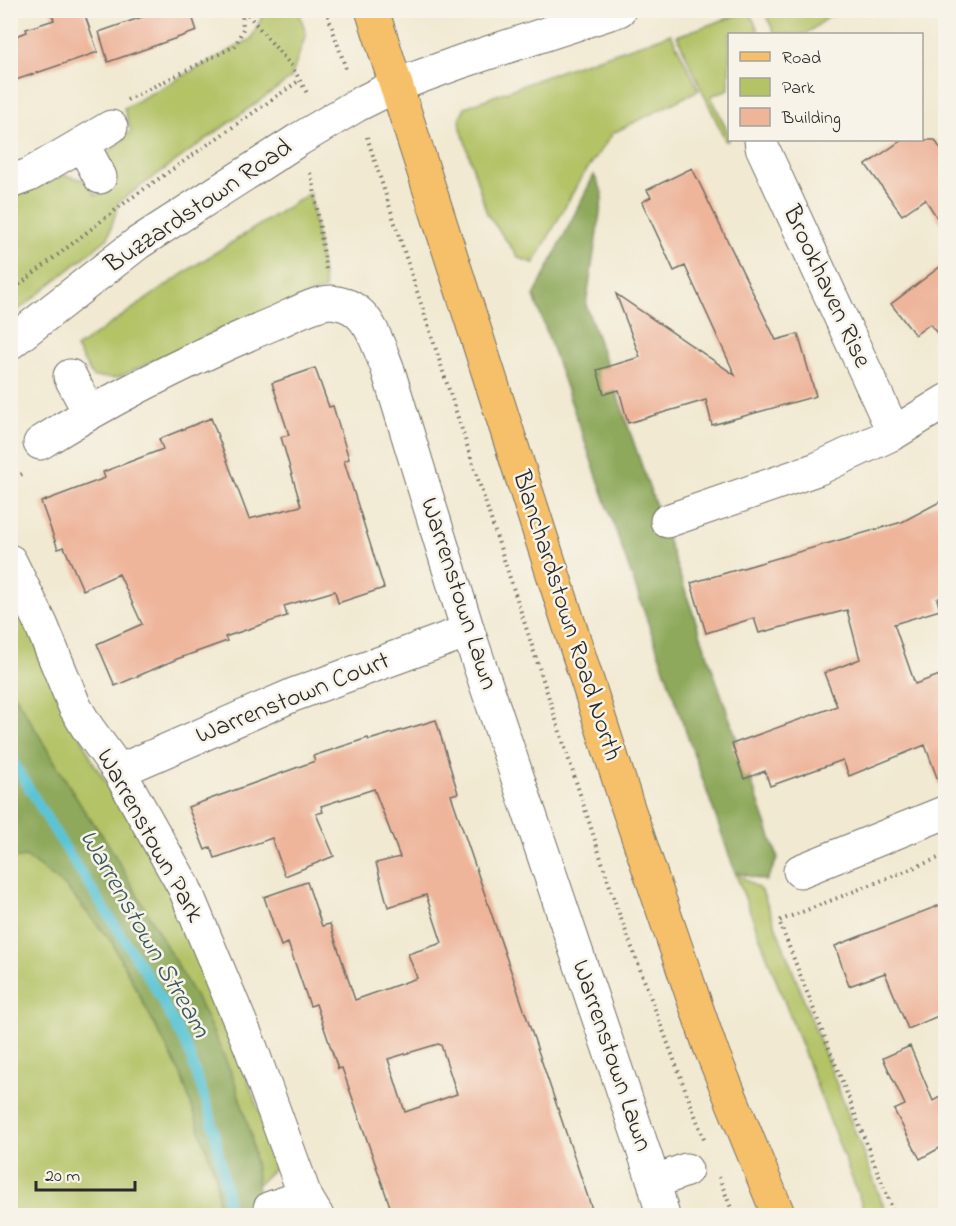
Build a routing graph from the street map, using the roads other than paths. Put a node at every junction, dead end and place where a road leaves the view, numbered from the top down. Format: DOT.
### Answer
graph roads {
  1 [pos="372,10"];
  2 [pos="618,10"];
  3 [pos="397,85"];
  4 [pos="117,115"];
  5 [pos="761,141"];
  6 [pos="83,145"];
  7 [pos="100,177"];
  8 [pos="10,182"];
  9 [pos="10,343"];
  10 [pos="70,376"];
  11 [pos="945,401"];
  12 [pos="89,412"];
  13 [pos="894,433"];
  14 [pos="34,457"];
  15 [pos="667,521"];
  16 [pos="10,561"];
  17 [pos="468,631"];
  18 [pos="119,771"];
  19 [pos="945,812"];
  20 [pos="800,872"];
  21 [pos="704,1164"];
  22 [pos="654,1182"];
  23 [pos="311,1205"];
  24 [pos="270,1208"];
  25 [pos="663,1215"];
  26 [pos="779,1215"];
  1 -- 3 [label="main road, Blanchardstown Road North"];
  2 -- 3 [label="street, Buzzardstown Road"];
  3 -- 9 [label="street, Buzzardstown Road"];
  3 -- 26 [label="main road, Blanchardstown Road North"];
  4 -- 6 [label="street"];
  5 -- 13 [label="street, Brookhaven Rise"];
  6 -- 7 [label="street"];
  6 -- 8 [label="street"];
  10 -- 12 [label="street"];
  11 -- 13 [label="street"];
  12 -- 14 [label="street"];
  12 -- 17 [label="street, Warrenstown Lawn"];
  13 -- 15 [label="street"];
  16 -- 18 [label="street, Warrenstown Park"];
  17 -- 18 [label="street, Warrenstown Court"];
  17 -- 22 [label="street, Warrenstown Lawn"];
  18 -- 23 [label="street, Warrenstown Park"];
  19 -- 20 [label="street"];
  21 -- 22 [label="street"];
  22 -- 25 [label="street, Warrenstown Lawn"];
  23 -- 24 [label="street"];
}
